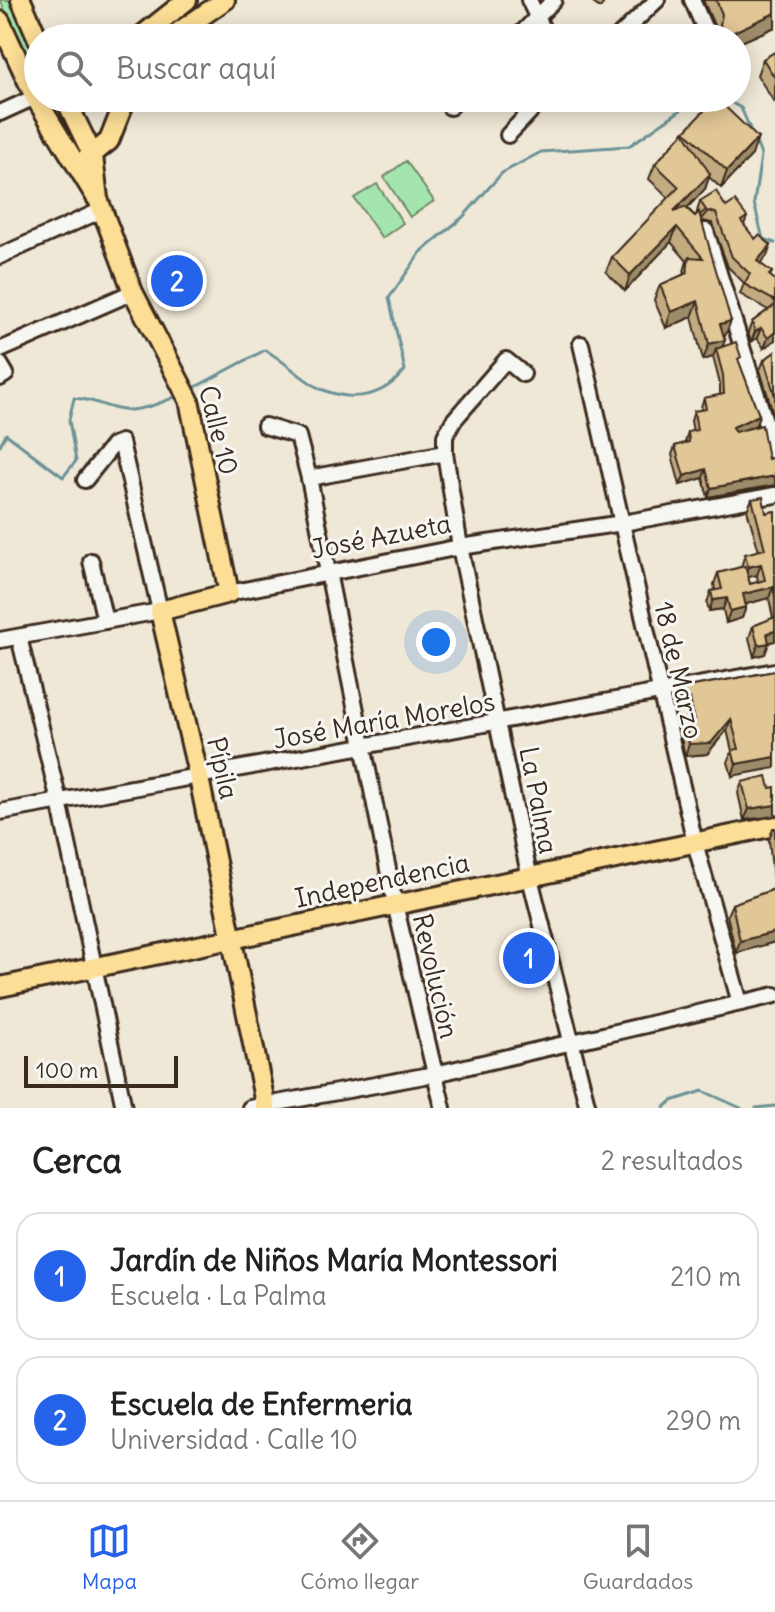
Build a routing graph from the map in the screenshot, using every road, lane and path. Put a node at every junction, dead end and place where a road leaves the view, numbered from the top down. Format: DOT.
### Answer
graph roads {
  1 [pos="21,0"];
  2 [pos="225,0"];
  3 [pos="529,0"];
  4 [pos="554,0"];
  5 [pos="657,0"];
  6 [pos="692,0"];
  7 [pos="193,5"];
  8 [pos="537,17"];
  9 [pos="0,21"];
  10 [pos="31,24"];
  11 [pos="162,24"];
  12 [pos="180,24"];
  13 [pos="530,24"];
  14 [pos="540,24"];
  15 [pos="632,24"];
  16 [pos="703,24"];
  17 [pos="24,72"];
  18 [pos="24,102"];
  19 [pos="45,112"];
  20 [pos="72,112"];
  21 [pos="120,112"];
  22 [pos="530,112"];
  23 [pos="0,113"];
  24 [pos="508,135"];
  25 [pos="93,156"];
  26 [pos="76,165"];
  27 [pos="100,205"];
  28 [pos="706,231"];
  29 [pos="0,256"];
  30 [pos="133,292"];
  31 [pos="581,344"];
  32 [pos="0,350"];
  33 [pos="523,374"];
  34 [pos="771,423"];
  35 [pos="265,426"];
  36 [pos="445,453"];
  37 [pos="775,453"];
  38 [pos="309,478"];
  39 [pos="85,480"];
  40 [pos="775,495"];
  41 [pos="623,523"];
  42 [pos="460,547"];
  43 [pos="91,561"];
  44 [pos="326,573"];
  45 [pos="229,593"];
  46 [pos="160,611"];
  47 [pos="105,621"];
  48 [pos="19,637"];
  49 [pos="0,640"];
  50 [pos="775,671"];
  51 [pos="659,691"];
  52 [pos="498,724"];
  53 [pos="362,746"];
  54 [pos="199,778"];
  55 [pos="59,801"];
  56 [pos="0,812"];
  57 [pos="775,826"];
  58 [pos="695,843"];
  59 [pos="529,874"];
  60 [pos="395,904"];
  61 [pos="233,939"];
  62 [pos="95,969"];
  63 [pos="0,987"];
  64 [pos="775,995"];
  65 [pos="740,1003"];
  66 [pos="572,1043"];
  67 [pos="435,1074"];
  68 [pos="260,1107"];
  69 [pos="124,1108"];
  70 [pos="443,1108"];
  71 [pos="588,1108"];
  1 -- 10 [label="main road"];
  2 -- 7 [label="main road"];
  3 -- 8 [label="street"];
  4 -- 8 [label="street"];
  5 -- 15 [label="street"];
  6 -- 16 [label="street"];
  7 -- 11 [label="main road"];
  7 -- 12 [label="main road"];
  8 -- 13 [label="street"];
  8 -- 14 [label="street"];
  9 -- 17 [label="main road, Calle 10"];
  18 -- 23 [label="street"];
  19 -- 26 [label="main road, Calle 10"];
  20 -- 25 [label="main road, Calle 10"];
  21 -- 25 [label="main road"];
  22 -- 24 [label="street"];
  25 -- 26 [label="main road"];
  25 -- 27 [label="main road, Calle 10"];
  26 -- 27 [label="main road, Calle 10"];
  27 -- 29 [label="street"];
  27 -- 30 [label="main road, Calle 10"];
  28 -- 34 [label="street"];
  30 -- 32 [label="street"];
  30 -- 45 [label="main road, Calle 10"];
  31 -- 41 [label="street, 18 de Marzo"];
  33 -- 36 [label="street"];
  34 -- 37 [label="street"];
  35 -- 38 [label="street, Revolución"];
  36 -- 38 [label="street"];
  36 -- 42 [label="street, La Palma"];
  38 -- 44 [label="street, Revolución"];
  39 -- 46 [label="street, Pípila"];
  40 -- 41 [label="street, José Azueta"];
  41 -- 42 [label="street, José Azueta"];
  41 -- 51 [label="street, 18 de Marzo"];
  42 -- 44 [label="street, José Azueta"];
  42 -- 52 [label="street, La Palma"];
  43 -- 47 [label="street"];
  44 -- 45 [label="street, José Azueta"];
  44 -- 53 [label="street, Revolución"];
  45 -- 46 [label="main road, José Azueta"];
  46 -- 47 [label="street, José Azueta"];
  46 -- 54 [label="main road, Pípila"];
  47 -- 48 [label="street, José Azueta"];
  48 -- 49 [label="street, José Azueta"];
  48 -- 55 [label="street"];
  50 -- 51 [label="street, José María Morelos"];
  51 -- 52 [label="street, José María Morelos"];
  51 -- 58 [label="street, 18 de Marzo"];
  52 -- 53 [label="street, José María Morelos"];
  52 -- 59 [label="street, La Palma"];
  53 -- 54 [label="street, José María Morelos"];
  53 -- 60 [label="street, Revolución"];
  54 -- 55 [label="street, José María Morelos"];
  54 -- 61 [label="main road, Pípila"];
  55 -- 56 [label="street, José María Morelos"];
  55 -- 62 [label="street"];
  57 -- 58 [label="main road, Independencia"];
  58 -- 59 [label="main road, Independencia"];
  58 -- 65 [label="street, 18 de Marzo"];
  59 -- 60 [label="main road, Independencia"];
  59 -- 66 [label="street, La Palma"];
  60 -- 61 [label="main road, Independencia"];
  60 -- 67 [label="street, Revolución"];
  61 -- 62 [label="main road, Independencia"];
  61 -- 68 [label="main road, Pípila"];
  62 -- 63 [label="main road, Independencia"];
  62 -- 69 [label="street"];
  64 -- 65 [label="street"];
  65 -- 66 [label="street"];
  66 -- 67 [label="street"];
  66 -- 71 [label="street, La Palma"];
  67 -- 68 [label="street"];
  67 -- 70 [label="street, Revolución"];
}
